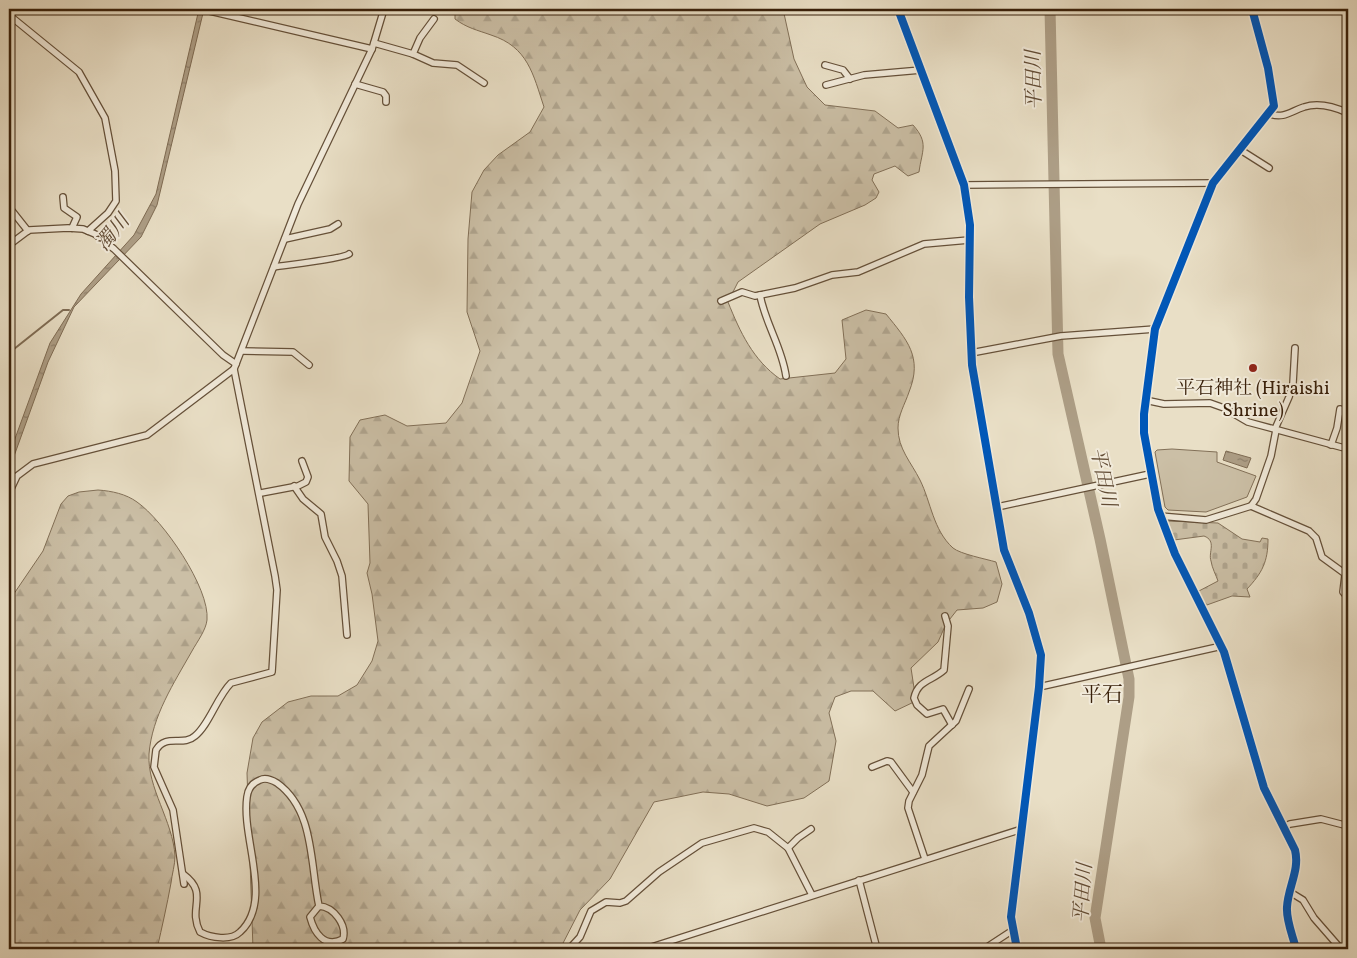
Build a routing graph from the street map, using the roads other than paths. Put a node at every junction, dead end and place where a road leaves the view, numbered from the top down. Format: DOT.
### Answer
graph roads {
  1 [pos="201,9"];
  2 [pos="384,9"];
  3 [pos="898,9"];
  4 [pos="1252,9"];
  5 [pos="9,16"];
  6 [pos="434,19"];
  7 [pos="373,46"];
  8 [pos="413,54"];
  9 [pos="825,65"];
  10 [pos="921,70"];
  11 [pos="850,79"];
  12 [pos="484,83"];
  13 [pos="355,84"];
  14 [pos="826,85"];
  15 [pos="386,102"];
  16 [pos="1348,113"];
  17 [pos="1270,114"];
  18 [pos="1239,148"];
  19 [pos="1269,168"];
  20 [pos="1213,183"];
  21 [pos="964,185"];
  22 [pos="63,197"];
  23 [pos="9,207"];
  24 [pos="338,224"];
  25 [pos="72,228"];
  26 [pos="28,231"];
  27 [pos="88,231"];
  28 [pos="285,239"];
  29 [pos="969,240"];
  30 [pos="9,245"];
  31 [pos="348,254"];
  32 [pos="274,267"];
  33 [pos="760,295"];
  34 [pos="721,301"];
  35 [pos="1155,329"];
  36 [pos="1295,348"];
  37 [pos="242,350"];
  38 [pos="971,353"];
  39 [pos="309,365"];
  40 [pos="235,366"];
  41 [pos="786,376"];
  42 [pos="1145,400"];
  43 [pos="1340,409"];
  44 [pos="1275,430"];
  45 [pos="1331,445"];
  46 [pos="1348,449"];
  47 [pos="302,461"];
  48 [pos="1150,474"];
  49 [pos="294,486"];
  50 [pos="261,493"];
  51 [pos="9,494"];
  52 [pos="1251,506"];
  53 [pos="997,507"];
  54 [pos="1160,516"];
  55 [pos="1348,550"];
  56 [pos="1344,572"];
  57 [pos="1348,598"];
  58 [pos="945,616"];
  59 [pos="347,635"];
  60 [pos="1222,646"];
  61 [pos="1039,687"];
  62 [pos="969,689"];
  63 [pos="952,725"];
  64 [pos="872,767"];
  65 [pos="913,792"];
  66 [pos="1348,826"];
  67 [pos="1283,827"];
  68 [pos="811,829"];
  69 [pos="1022,829"];
  70 [pos="788,848"];
  71 [pos="925,859"];
  72 [pos="183,874"];
  73 [pos="858,880"];
  74 [pos="184,884"];
  75 [pos="1290,892"];
  76 [pos="812,895"];
  77 [pos="319,906"];
  78 [pos="1013,930"];
  79 [pos="569,949"];
  80 [pos="645,949"];
  81 [pos="877,949"];
  82 [pos="984,949"];
  83 [pos="1017,949"];
  84 [pos="1296,949"];
  85 [pos="1341,949"];
  1 -- 7 [label="street"];
  2 -- 7 [label="street"];
  3 -- 10 [label="street"];
  4 -- 17 [label="street"];
  5 -- 27 [label="street"];
  6 -- 8 [label="street"];
  7 -- 8 [label="street"];
  7 -- 13 [label="street"];
  8 -- 12 [label="street"];
  9 -- 11 [label="street"];
  10 -- 11 [label="street"];
  10 -- 21 [label="street"];
  11 -- 14 [label="street"];
  13 -- 15 [label="street"];
  13 -- 28 [label="street"];
  16 -- 17 [label="street"];
  17 -- 18 [label="street"];
  18 -- 19 [label="street"];
  18 -- 20 [label="street"];
  20 -- 21 [label="street"];
  20 -- 35 [label="street"];
  21 -- 29 [label="street"];
  22 -- 25 [label="street"];
  23 -- 26 [label="street"];
  24 -- 28 [label="street"];
  25 -- 26 [label="street"];
  25 -- 27 [label="street"];
  26 -- 30 [label="street"];
  27 -- 40 [label="street"];
  28 -- 32 [label="street"];
  29 -- 33 [label="street"];
  29 -- 38 [label="street"];
  31 -- 32 [label="street"];
  32 -- 37 [label="street"];
  33 -- 34 [label="street"];
  33 -- 41 [label="street"];
  35 -- 38 [label="street"];
  35 -- 42 [label="street"];
  36 -- 44 [label="street"];
  37 -- 39 [label="street"];
  37 -- 40 [label="street"];
  38 -- 53 [label="street"];
  40 -- 50 [label="street"];
  40 -- 51 [label="street"];
  42 -- 44 [label="street"];
  42 -- 48 [label="street"];
  43 -- 45 [label="street"];
  44 -- 45 [label="street"];
  44 -- 52 [label="street"];
  45 -- 46 [label="street"];
  47 -- 49 [label="street"];
  48 -- 53 [label="street"];
  48 -- 54 [label="street"];
  49 -- 50 [label="street"];
  49 -- 59 [label="street"];
  50 -- 72 [label="street"];
  52 -- 54 [label="street"];
  52 -- 56 [label="street"];
  53 -- 61 [label="street"];
  54 -- 60 [label="street"];
  55 -- 56 [label="street"];
  56 -- 57 [label="street"];
  58 -- 63 [label="street"];
  60 -- 61 [label="street"];
  60 -- 67 [label="street"];
  61 -- 69 [label="street"];
  62 -- 63 [label="street"];
  63 -- 65 [label="street"];
  64 -- 65 [label="street"];
  65 -- 71 [label="street"];
  66 -- 67 [label="street"];
  67 -- 75 [label="street"];
  68 -- 70 [label="street"];
  69 -- 71 [label="street"];
  69 -- 78 [label="street"];
  70 -- 76 [label="street"];
  70 -- 79 [label="street"];
  71 -- 73 [label="street"];
  72 -- 74 [label="street"];
  72 -- 77 [label="street"];
  73 -- 76 [label="street"];
  73 -- 81 [label="street"];
  75 -- 84 [label="street"];
  75 -- 85 [label="street"];
  76 -- 80 [label="street"];
  77 -- 77 [label="street"];
  78 -- 82 [label="street"];
  78 -- 83 [label="street"];
}
